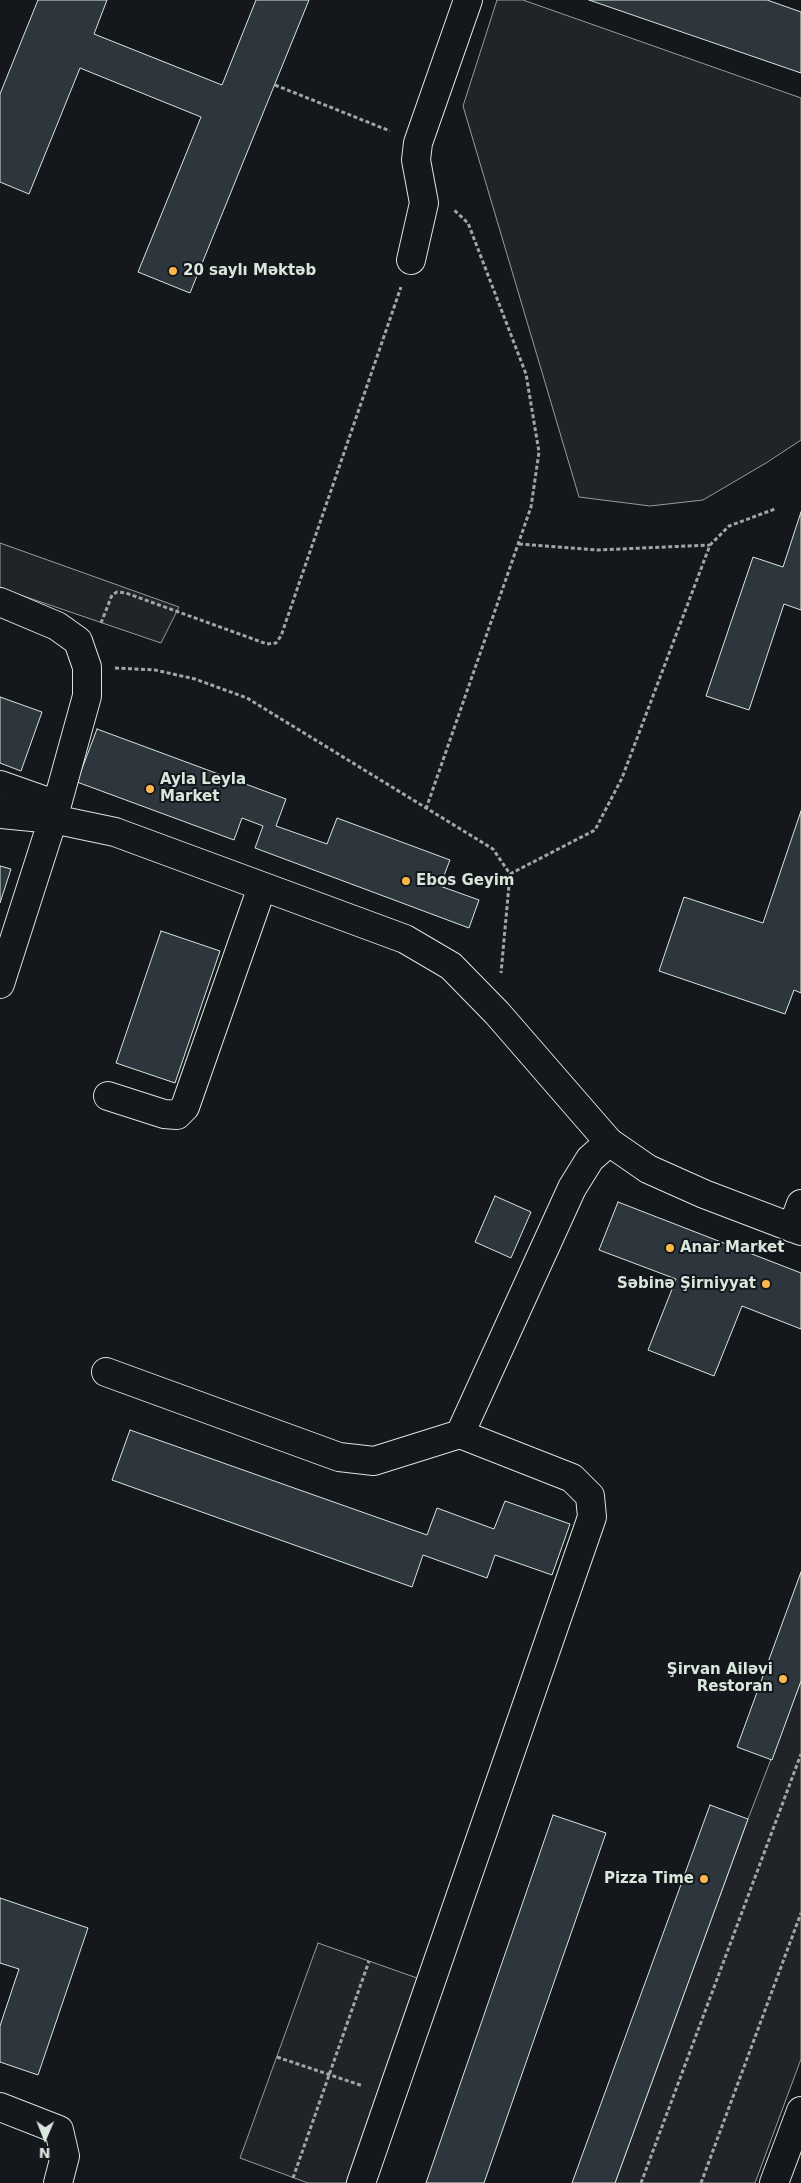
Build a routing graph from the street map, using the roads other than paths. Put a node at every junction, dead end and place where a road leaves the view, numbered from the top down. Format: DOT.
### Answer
graph roads {
  1 [pos="468,0"];
  2 [pos="411,260"];
  3 [pos="0,602"];
  4 [pos="0,785"];
  5 [pos="55,812"];
  6 [pos="0,814"];
  7 [pos="262,886"];
  8 [pos="0,984"];
  9 [pos="108,1096"];
  10 [pos="610,1142"];
  11 [pos="798,1221"];
  12 [pos="106,1372"];
  13 [pos="460,1434"];
  14 [pos="0,2107"];
  15 [pos="801,2111"];
  16 [pos="58,2183"];
  17 [pos="360,2183"];
  18 [pos="774,2183"];
  1 -- 2 [label="main road"];
  3 -- 5 [label="main road"];
  4 -- 5 [label="main road"];
  5 -- 6 [label="main road"];
  5 -- 7 [label="main road"];
  5 -- 8 [label="main road"];
  7 -- 9 [label="main road"];
  7 -- 10 [label="main road"];
  10 -- 11 [label="main road"];
  10 -- 13 [label="main road"];
  12 -- 13 [label="main road"];
  13 -- 17 [label="main road"];
  14 -- 16 [label="main road"];
  15 -- 18 [label="main road"];
}
